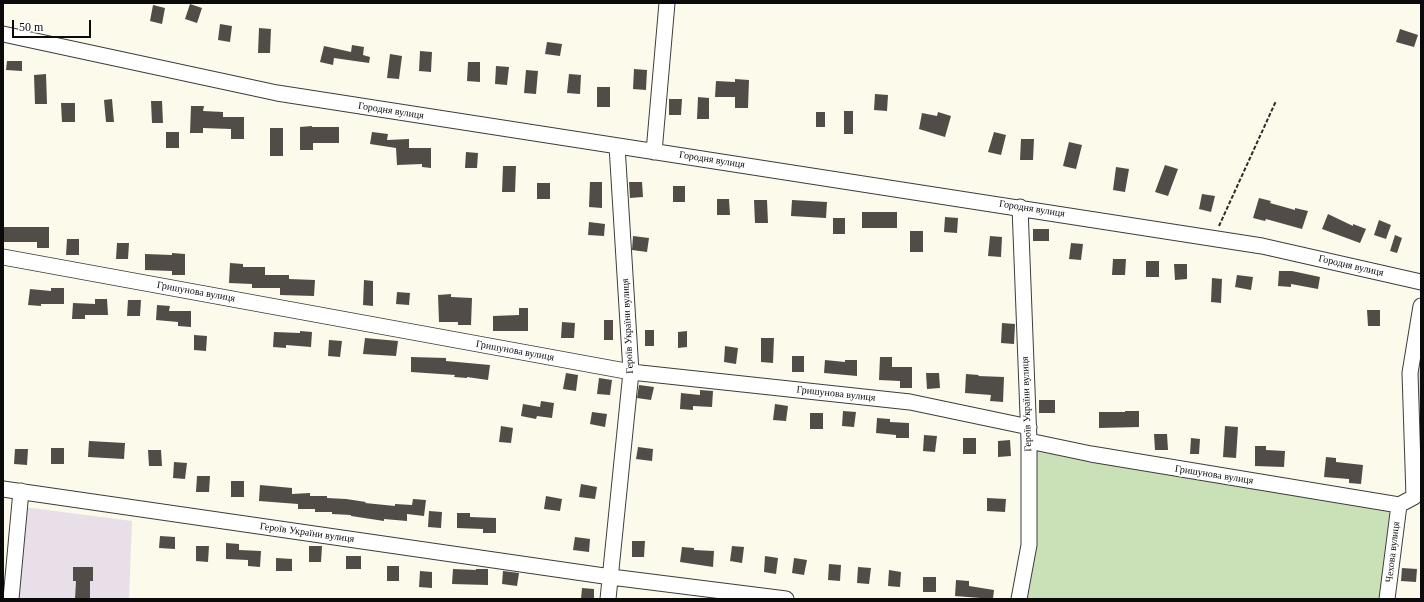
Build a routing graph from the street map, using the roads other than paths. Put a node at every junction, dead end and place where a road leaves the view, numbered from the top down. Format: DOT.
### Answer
graph roads {
  1 [pos="667,3"];
  2 [pos="3,34"];
  3 [pos="617,146"];
  4 [pos="654,152"];
  5 [pos="1020,207"];
  6 [pos="3,257"];
  7 [pos="1421,282"];
  8 [pos="1421,306"];
  9 [pos="631,372"];
  10 [pos="1029,434"];
  11 [pos="3,489"];
  12 [pos="20,491"];
  13 [pos="1417,498"];
  14 [pos="1399,505"];
  15 [pos="611,577"];
  16 [pos="11,599"];
  17 [pos="608,599"];
  18 [pos="786,599"];
  19 [pos="1019,599"];
  20 [pos="1387,599"];
  1 -- 4 [label="street"];
  2 -- 3 [label="street, Городня вулиця"];
  3 -- 4 [label="street, Городня вулиця"];
  3 -- 9 [label="street, Героїв України вулиця"];
  4 -- 5 [label="street, Городня вулиця"];
  5 -- 7 [label="street, Городня вулиця"];
  5 -- 10 [label="street, Героїв України вулиця"];
  6 -- 9 [label="street, Гришунова вулиця"];
  8 -- 13 [label="street"];
  9 -- 10 [label="street, Гришунова вулиця"];
  9 -- 15 [label="street, Героїв України вулиця"];
  10 -- 14 [label="street, Гришунова вулиця"];
  10 -- 19 [label="street, Героїв України вулиця"];
  11 -- 12 [label="street, Героїв України вулиця"];
  12 -- 15 [label="street, Героїв України вулиця"];
  12 -- 16 [label="street"];
  13 -- 14 [label="street"];
  14 -- 20 [label="street, Чехова вулиця"];
  15 -- 17 [label="street"];
  15 -- 18 [label="street, Героїв України вулиця"];
}
